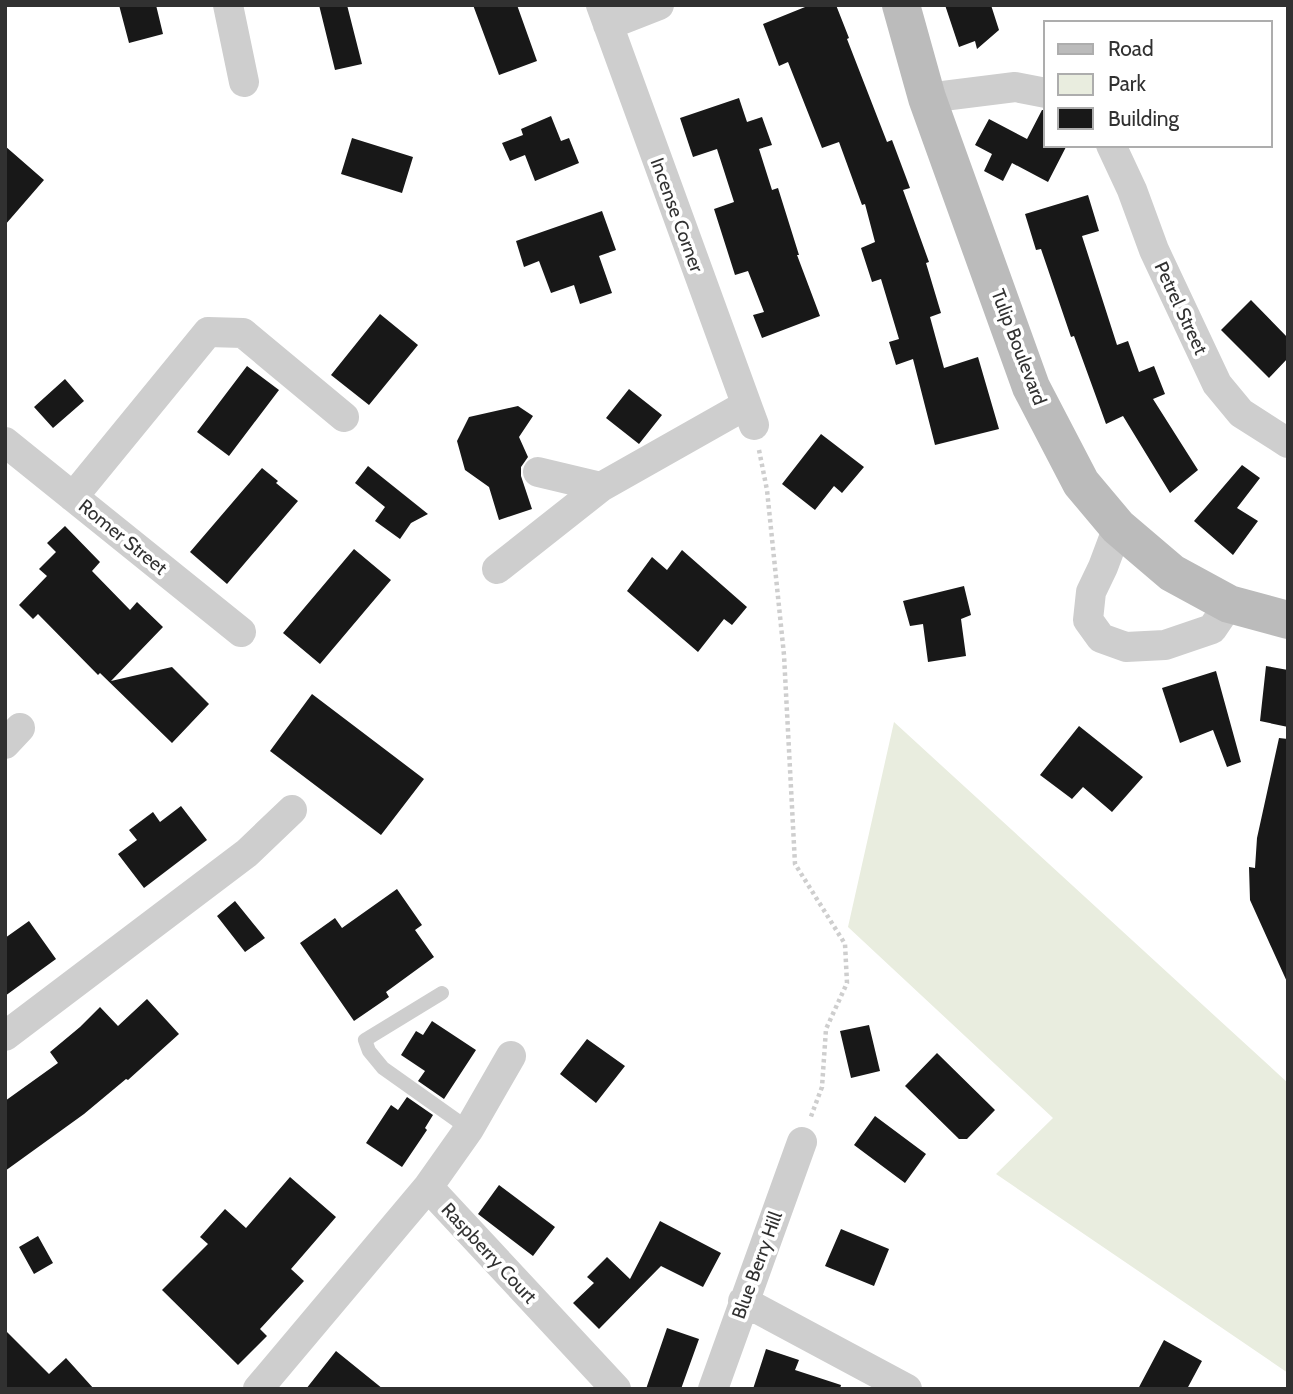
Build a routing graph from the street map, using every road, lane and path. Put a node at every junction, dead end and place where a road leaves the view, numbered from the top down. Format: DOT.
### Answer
graph roads {
  1 [pos="228,5"];
  2 [pos="659,5"];
  3 [pos="901,5"];
  4 [pos="605,15"];
  5 [pos="244,82"];
  6 [pos="1044,93"];
  7 [pos="927,98"];
  8 [pos="1112,147"];
  9 [pos="750,415"];
  10 [pos="344,417"];
  11 [pos="5,442"];
  12 [pos="1288,443"];
  13 [pos="538,472"];
  14 [pos="601,487"];
  15 [pos="73,497"];
  16 [pos="1118,527"];
  17 [pos="497,569"];
  18 [pos="1228,604"];
  19 [pos="1288,620"];
  20 [pos="241,632"];
  21 [pos="292,810"];
  22 [pos="442,993"];
  23 [pos="5,1036"];
  24 [pos="511,1056"];
  25 [pos="469,1129"];
  26 [pos="802,1142"];
  27 [pos="428,1187"];
  28 [pos="743,1301"];
  29 [pos="258,1389"];
  30 [pos="616,1389"];
  31 [pos="713,1389"];
  32 [pos="907,1389"];
  1 -- 5 [label="street"];
  2 -- 4 [label="street"];
  3 -- 7 [label="street, Tulip Boulevard"];
  4 -- 9 [label="street, Incense Corner"];
  6 -- 7 [label="street"];
  7 -- 16 [label="street, Tulip Boulevard"];
  8 -- 12 [label="street, Petrel Street"];
  9 -- 14 [label="street"];
  9 -- 26 [label="path"];
  10 -- 15 [label="street"];
  11 -- 15 [label="street, Romer Street"];
  13 -- 14 [label="street"];
  14 -- 17 [label="street"];
  15 -- 20 [label="street, Romer Street"];
  16 -- 18 [label="street, Tulip Boulevard"];
  16 -- 18 [label="street"];
  18 -- 19 [label="street, Tulip Boulevard"];
  21 -- 23 [label="street"];
  22 -- 25 [label="lane"];
  24 -- 25 [label="street"];
  25 -- 27 [label="street"];
  26 -- 28 [label="street, Blue Berry Hill"];
  27 -- 29 [label="street, Raspberry Court"];
  27 -- 30 [label="street, Raspberry Court"];
  28 -- 31 [label="street, Blue Berry Hill"];
  28 -- 32 [label="street"];
}
